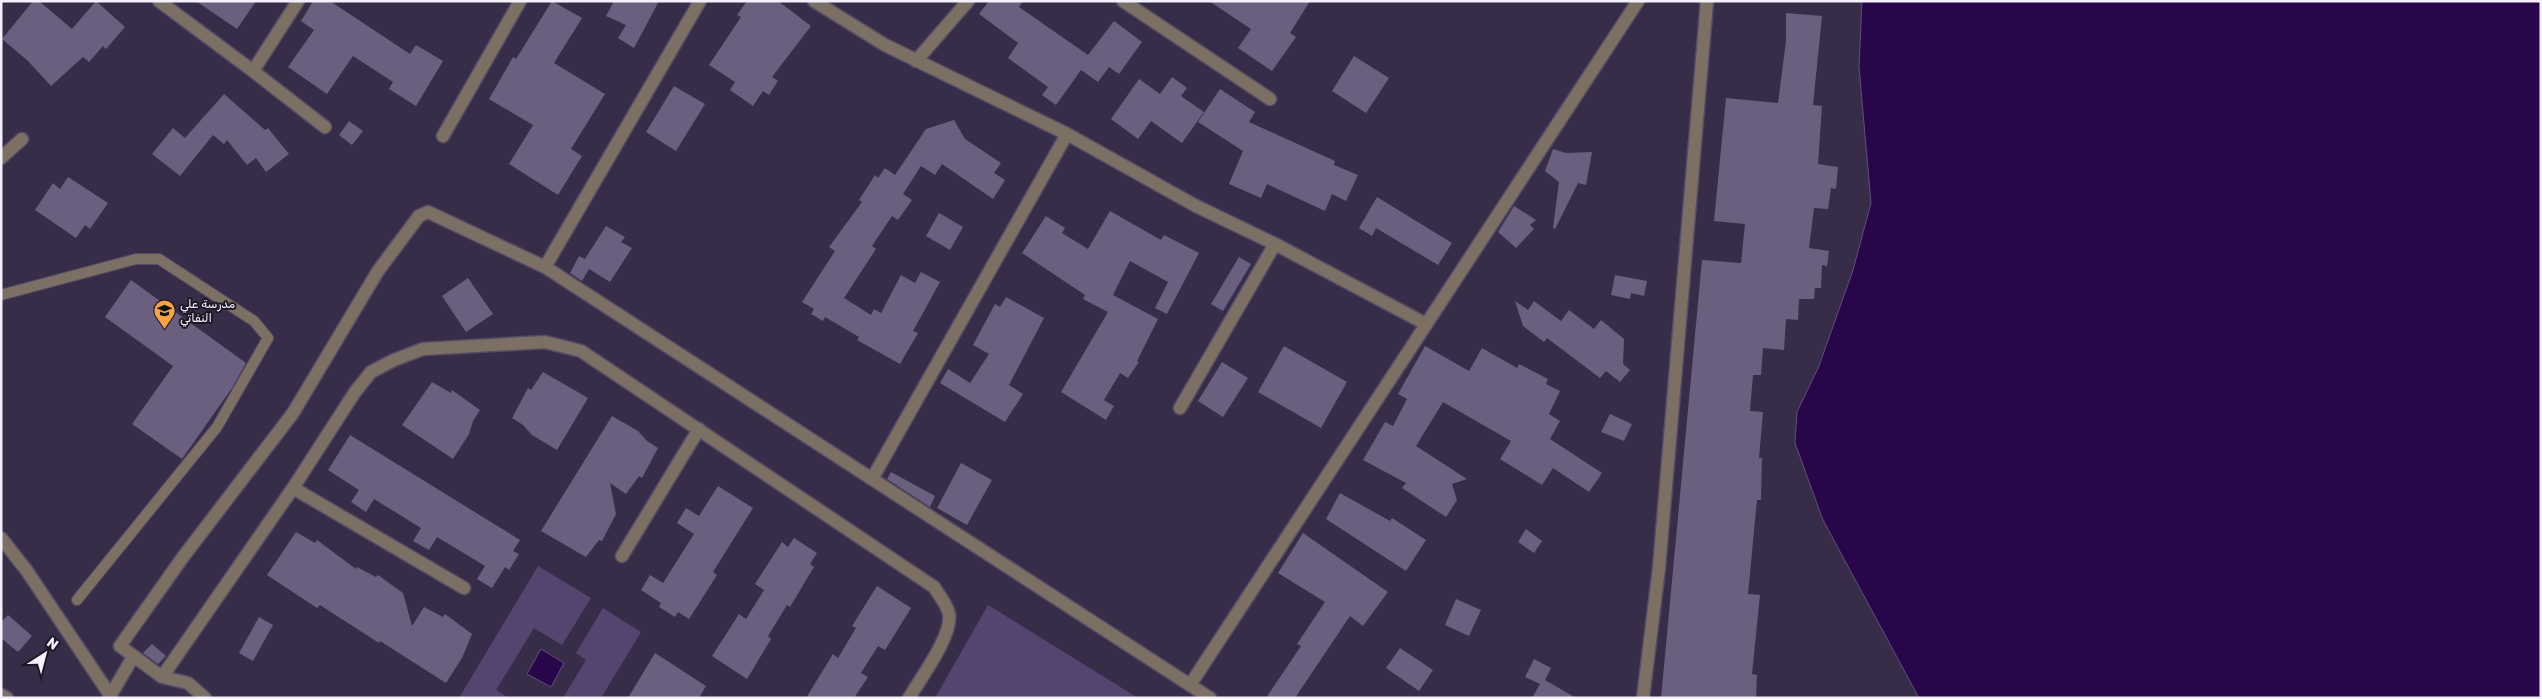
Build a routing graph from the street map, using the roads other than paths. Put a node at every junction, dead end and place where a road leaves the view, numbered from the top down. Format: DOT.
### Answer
graph roads {
  1 [pos="159,1"];
  2 [pos="298,1"];
  3 [pos="520,1"];
  4 [pos="700,1"];
  5 [pos="814,1"];
  6 [pos="968,1"];
  7 [pos="1123,1"];
  8 [pos="1638,1"];
  9 [pos="1707,1"];
  10 [pos="916,61"];
  11 [pos="253,70"];
  12 [pos="1270,99"];
  13 [pos="325,128"];
  14 [pos="1067,134"];
  15 [pos="443,136"];
  16 [pos="22,139"];
  17 [pos="1,158"];
  18 [pos="1275,244"];
  19 [pos="545,267"];
  20 [pos="1,295"];
  21 [pos="1426,324"];
  22 [pos="1180,408"];
  23 [pos="698,429"];
  24 [pos="872,480"];
  25 [pos="293,488"];
  26 [pos="1,538"];
  27 [pos="622,556"];
  28 [pos="464,588"];
  29 [pos="77,600"];
  30 [pos="133,657"];
  31 [pos="162,677"];
  32 [pos="1190,685"];
  33 [pos="1,695"];
  34 [pos="110,697"];
  35 [pos="7,698"];
  36 [pos="205,698"];
  37 [pos="909,698"];
  38 [pos="1210,698"];
  39 [pos="1643,698"];
  1 -- 11 [label="street"];
  2 -- 11 [label="street"];
  3 -- 15 [label="street"];
  4 -- 19 [label="street"];
  5 -- 10 [label="street"];
  6 -- 10 [label="street"];
  7 -- 12 [label="street"];
  8 -- 21 [label="street"];
  9 -- 39 [label="street"];
  10 -- 14 [label="street"];
  11 -- 13 [label="street"];
  14 -- 18 [label="street"];
  14 -- 24 [label="street"];
  16 -- 17 [label="street"];
  18 -- 21 [label="street"];
  18 -- 22 [label="street"];
  19 -- 24 [label="street"];
  19 -- 30 [label="street"];
  20 -- 29 [label="lane"];
  21 -- 32 [label="street"];
  23 -- 25 [label="street"];
  23 -- 27 [label="street"];
  23 -- 37 [label="street"];
  24 -- 32 [label="street"];
  25 -- 28 [label="street"];
  25 -- 31 [label="street"];
  26 -- 34 [label="street"];
  30 -- 31 [label="street"];
  30 -- 34 [label="street"];
  31 -- 36 [label="street"];
  32 -- 38 [label="street"];
  33 -- 35 [label="street"];
}
